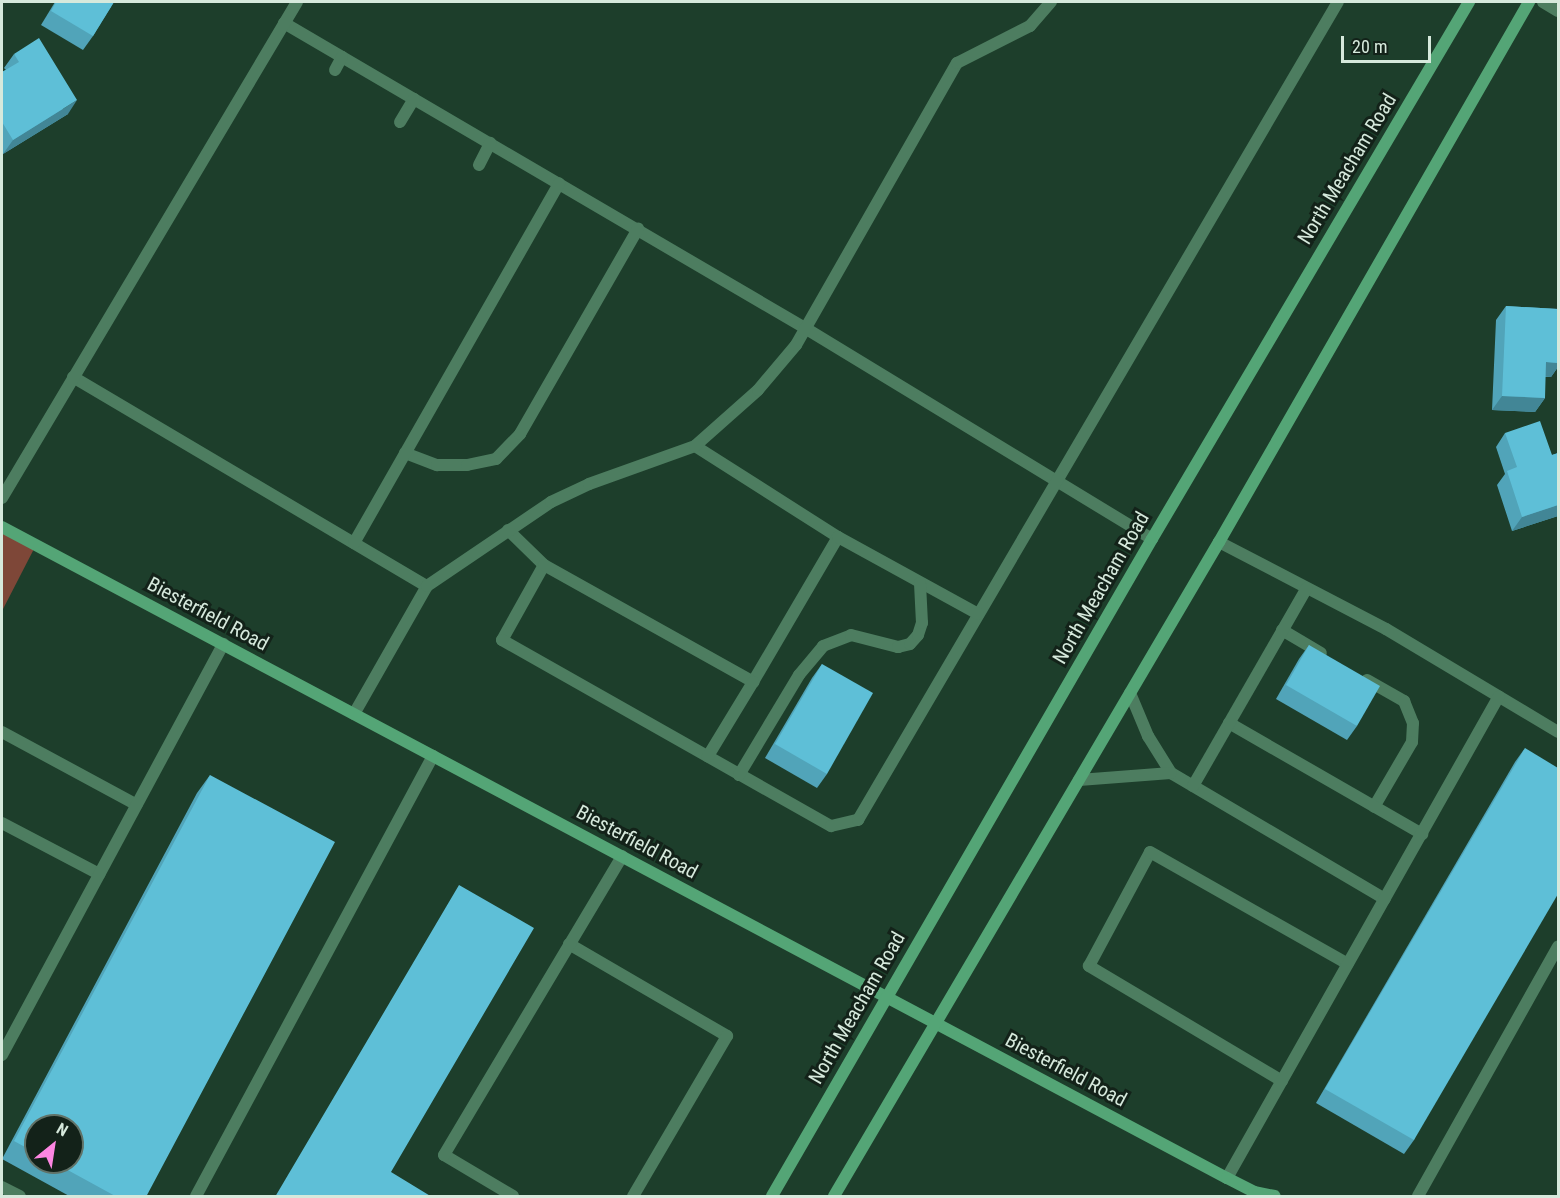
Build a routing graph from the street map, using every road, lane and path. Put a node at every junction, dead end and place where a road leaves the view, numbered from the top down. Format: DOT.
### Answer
graph roads {
  1 [pos="297,2"];
  2 [pos="1051,2"];
  3 [pos="1338,2"];
  4 [pos="1469,2"];
  5 [pos="1529,2"];
  6 [pos="1543,2"];
  7 [pos="1558,11"];
  8 [pos="284,23"];
  9 [pos="342,57"];
  10 [pos="335,70"];
  11 [pos="414,99"];
  12 [pos="400,122"];
  13 [pos="490,143"];
  14 [pos="479,165"];
  15 [pos="559,183"];
  16 [pos="638,230"];
  17 [pos="805,328"];
  18 [pos="73,378"];
  19 [pos="694,446"];
  20 [pos="405,453"];
  21 [pos="1058,481"];
  22 [pos="2,498"];
  23 [pos="2,527"];
  24 [pos="508,530"];
  25 [pos="838,537"];
  26 [pos="1152,539"];
  27 [pos="1219,542"];
  28 [pos="354,543"];
  29 [pos="544,565"];
  30 [pos="920,583"];
  31 [pos="427,586"];
  32 [pos="1307,588"];
  33 [pos="978,614"];
  34 [pos="1282,630"];
  35 [pos="223,644"];
  36 [pos="1333,660"];
  37 [pos="1353,672"];
  38 [pos="753,682"];
  39 [pos="1130,693"];
  40 [pos="1499,696"];
  41 [pos="354,714"];
  42 [pos="1229,723"];
  43 [pos="2,732"];
  44 [pos="1558,732"];
  45 [pos="433,756"];
  46 [pos="708,756"];
  47 [pos="1171,773"];
  48 [pos="739,775"];
  49 [pos="1079,780"];
  50 [pos="1193,786"];
  51 [pos="136,805"];
  52 [pos="1374,807"];
  53 [pos="2,823"];
  54 [pos="1422,834"];
  55 [pos="622,856"];
  56 [pos="99,874"];
  57 [pos="1385,899"];
  58 [pos="569,944"];
  59 [pos="1558,947"];
  60 [pos="1348,964"];
  61 [pos="886,996"];
  62 [pos="935,1022"];
  63 [pos="2,1055"];
  64 [pos="1282,1081"];
  65 [pos="1227,1178"];
  66 [pos="2,1187"];
  67 [pos="1256,1194"];
  68 [pos="20,1197"];
  69 [pos="196,1197"];
  70 [pos="513,1197"];
  71 [pos="633,1197"];
  72 [pos="772,1197"];
  73 [pos="834,1197"];
  74 [pos="1275,1197"];
  75 [pos="1418,1197"];
  1 -- 8 [label="street"];
  2 -- 17 [label="street"];
  3 -- 21 [label="street"];
  4 -- 26 [label="main road, North Meacham Road"];
  5 -- 27 [label="main road"];
  6 -- 7 [label="street"];
  8 -- 9 [label="street"];
  8 -- 18 [label="street"];
  9 -- 10 [label="street"];
  9 -- 11 [label="street"];
  11 -- 12 [label="street"];
  11 -- 13 [label="street"];
  13 -- 14 [label="street"];
  13 -- 15 [label="street"];
  15 -- 16 [label="street"];
  15 -- 20 [label="street"];
  16 -- 17 [label="street"];
  16 -- 20 [label="street"];
  17 -- 19 [label="street"];
  17 -- 21 [label="street"];
  18 -- 22 [label="street"];
  18 -- 28 [label="street"];
  19 -- 24 [label="street"];
  19 -- 25 [label="street"];
  20 -- 28 [label="street"];
  21 -- 26 [label="street"];
  21 -- 33 [label="street"];
  23 -- 35 [label="main road, Biesterfield Road"];
  24 -- 29 [label="street"];
  24 -- 31 [label="street"];
  25 -- 30 [label="street"];
  25 -- 38 [label="street"];
  26 -- 61 [label="main road, North Meacham Road"];
  27 -- 32 [label="street"];
  27 -- 39 [label="main road"];
  28 -- 31 [label="street"];
  29 -- 38 [label="street"];
  29 -- 46 [label="street"];
  30 -- 33 [label="street"];
  30 -- 48 [label="street"];
  31 -- 41 [label="street"];
  32 -- 34 [label="street"];
  32 -- 40 [label="street"];
  33 -- 48 [label="street"];
  34 -- 36 [label="street"];
  34 -- 42 [label="street"];
  35 -- 41 [label="main road, Biesterfield Road"];
  35 -- 51 [label="street"];
  37 -- 52 [label="street"];
  38 -- 46 [label="street"];
  39 -- 47 [label="street"];
  39 -- 49 [label="main road"];
  40 -- 44 [label="street"];
  40 -- 54 [label="street"];
  41 -- 45 [label="main road, Biesterfield Road"];
  42 -- 50 [label="street"];
  42 -- 52 [label="street"];
  43 -- 51 [label="street"];
  45 -- 55 [label="main road, Biesterfield Road"];
  45 -- 69 [label="street"];
  46 -- 48 [label="street"];
  47 -- 49 [label="street"];
  47 -- 50 [label="street"];
  49 -- 62 [label="main road"];
  50 -- 57 [label="street"];
  51 -- 56 [label="street"];
  52 -- 54 [label="street"];
  53 -- 56 [label="street"];
  54 -- 57 [label="street"];
  55 -- 58 [label="street"];
  55 -- 61 [label="main road, Biesterfield Road"];
  56 -- 63 [label="street"];
  57 -- 60 [label="street"];
  58 -- 70 [label="street"];
  58 -- 71 [label="street"];
  59 -- 75 [label="street"];
  60 -- 64 [label="street"];
  60 -- 64 [label="street"];
  61 -- 62 [label="main road, Biesterfield Road"];
  61 -- 72 [label="main road, North Meacham Road"];
  62 -- 65 [label="main road, Biesterfield Road"];
  62 -- 73 [label="main road"];
  64 -- 65 [label="street"];
  65 -- 67 [label="main road, Biesterfield Road"];
  66 -- 68 [label="street"];
  67 -- 74 [label="main road, Biesterfield Road"];
}
